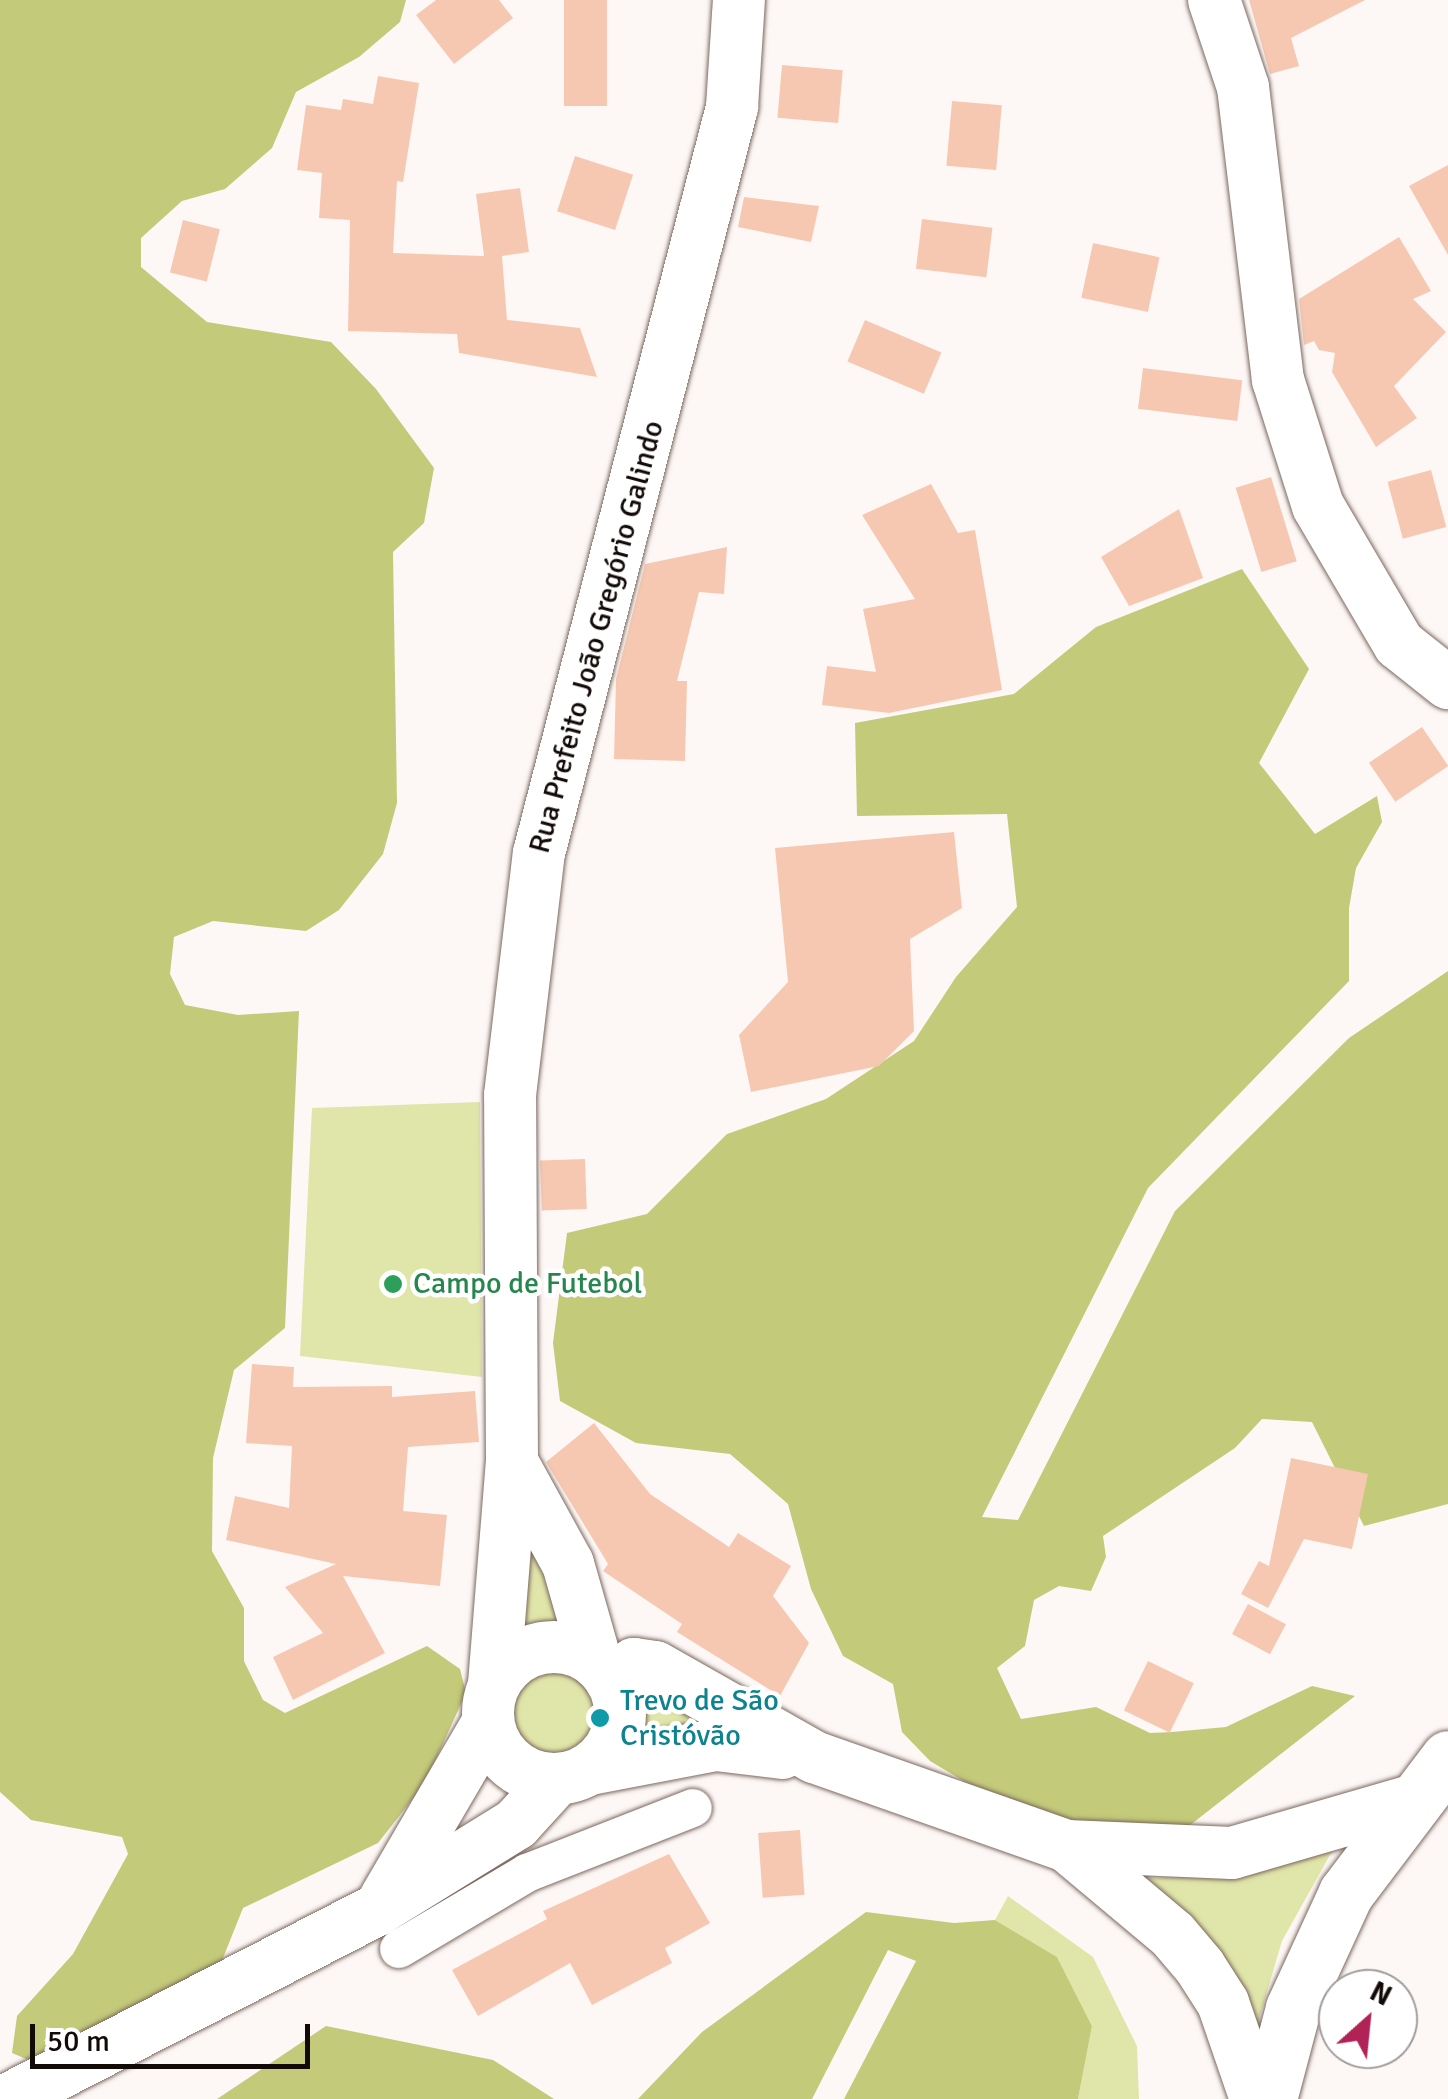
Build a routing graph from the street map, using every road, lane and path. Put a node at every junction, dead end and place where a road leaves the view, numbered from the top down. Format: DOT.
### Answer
graph roads {
  1 [pos="739,0"];
  2 [pos="1214,0"];
  3 [pos="1448,683"];
  4 [pos="512,1462"];
  5 [pos="603,1671"];
  6 [pos="491,1703"];
  7 [pos="814,1757"];
  8 [pos="1448,1758"];
  9 [pos="574,1774"];
  10 [pos="1411,1801"];
  11 [pos="693,1808"];
  12 [pos="1067,1846"];
  13 [pos="522,1848"];
  14 [pos="389,1929"];
  15 [pos="8,2099"];
  16 [pos="1256,2099"];
  17 [pos="1269,2099"];
  1 -- 4 [label="main road, Rua Prefeito João Gregório Galindo"];
  2 -- 3 [label="main road"];
  4 -- 5 [label="main road"];
  4 -- 6 [label="main road, Rua Prefeito João Gregório Galindo"];
  5 -- 6 [label="main road"];
  5 -- 7 [label="main road"];
  5 -- 9 [label="main road"];
  6 -- 9 [label="main road"];
  6 -- 14 [label="main road"];
  7 -- 9 [label="main road"];
  7 -- 12 [label="main road"];
  8 -- 10 [label="highway"];
  9 -- 13 [label="main road"];
  10 -- 12 [label="main road"];
  10 -- 17 [label="highway"];
  11 -- 13 [label="street"];
  12 -- 16 [label="main road"];
  13 -- 14 [label="main road"];
  14 -- 15 [label="main road"];
}
